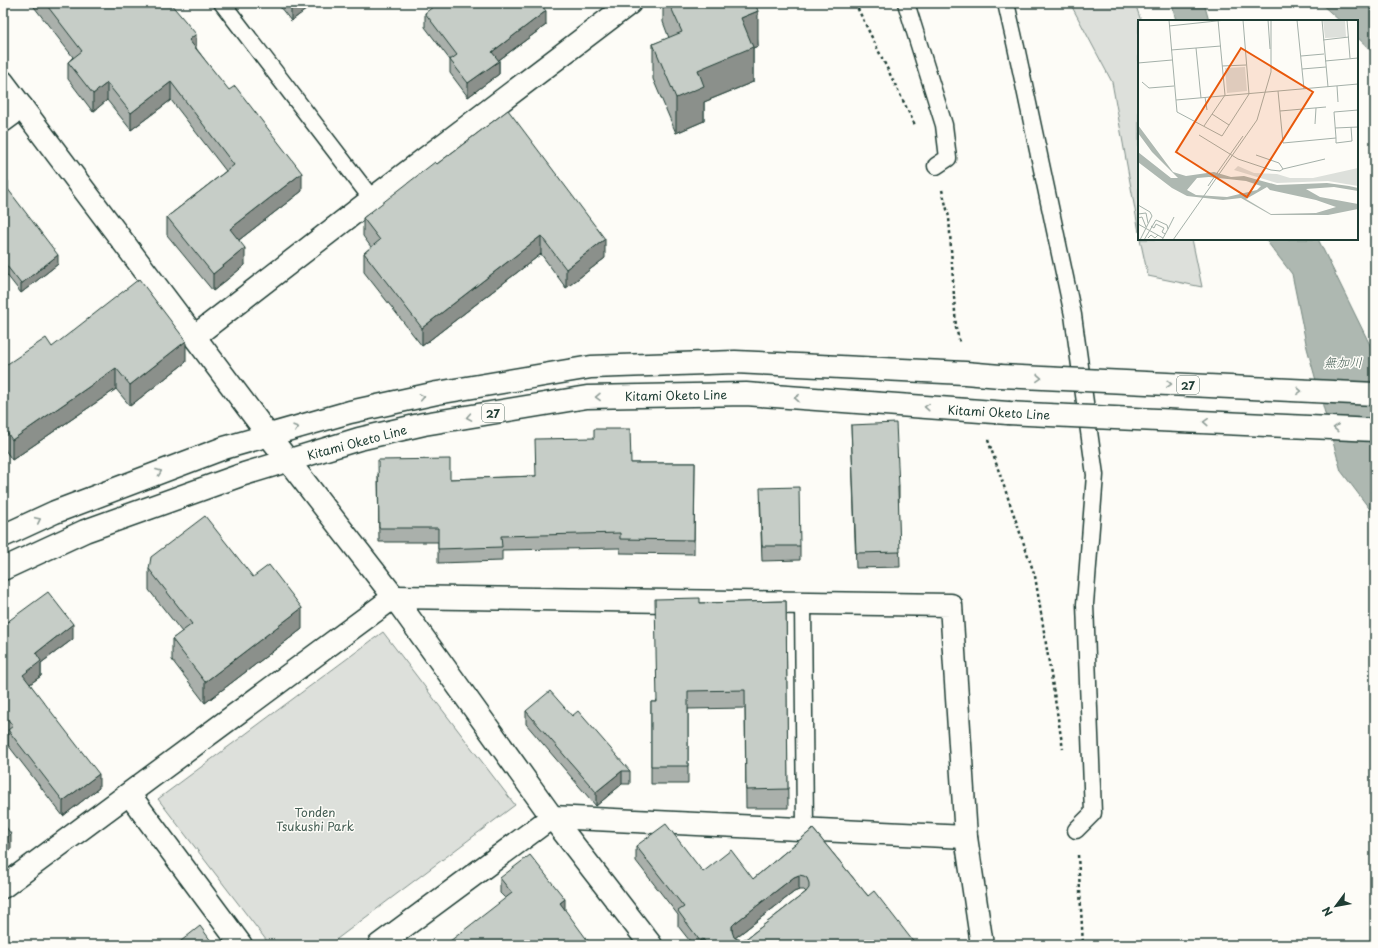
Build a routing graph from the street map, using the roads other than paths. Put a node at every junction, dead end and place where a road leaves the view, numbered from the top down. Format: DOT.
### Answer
graph roads {
  1 [pos="222,3"];
  2 [pos="630,3"];
  3 [pos="906,3"];
  4 [pos="1006,3"];
  5 [pos="3,82"];
  6 [pos="22,107"];
  7 [pos="3,121"];
  8 [pos="936,166"];
  9 [pos="372,199"];
  10 [pos="195,336"];
  11 [pos="1375,394"];
  12 [pos="1375,430"];
  13 [pos="269,436"];
  14 [pos="289,461"];
  15 [pos="3,536"];
  16 [pos="3,569"];
  17 [pos="394,598"];
  18 [pos="804,603"];
  19 [pos="129,794"];
  20 [pos="552,817"];
  21 [pos="805,829"];
  22 [pos="1076,830"];
  23 [pos="966,837"];
  24 [pos="3,887"];
  25 [pos="241,945"];
  26 [pos="378,945"];
  27 [pos="651,945"];
  28 [pos="982,945"];
  1 -- 9 [label="lane"];
  2 -- 9 [label="street"];
  3 -- 8 [label="lane"];
  4 -- 22 [label="lane"];
  5 -- 6 [label="street"];
  6 -- 7 [label="street"];
  6 -- 10 [label="street"];
  9 -- 10 [label="street"];
  10 -- 13 [label="street"];
  13 -- 11 [label="street, 27, one-way, bridge"];
  12 -- 14 [label="street, Kitami Oketo Line / 27, one-way, bridge"];
  13 -- 14 [label="street"];
  15 -- 13 [label="street, 27, one-way"];
  14 -- 16 [label="street, Kitami Oketo Line / 27"];
  14 -- 17 [label="street"];
  17 -- 18 [label="street"];
  17 -- 19 [label="street"];
  17 -- 20 [label="street"];
  18 -- 21 [label="lane"];
  18 -- 23 [label="street"];
  19 -- 24 [label="street"];
  19 -- 25 [label="street"];
  20 -- 21 [label="street"];
  20 -- 26 [label="street"];
  20 -- 27 [label="street"];
  21 -- 23 [label="street"];
  23 -- 28 [label="street"];
}
